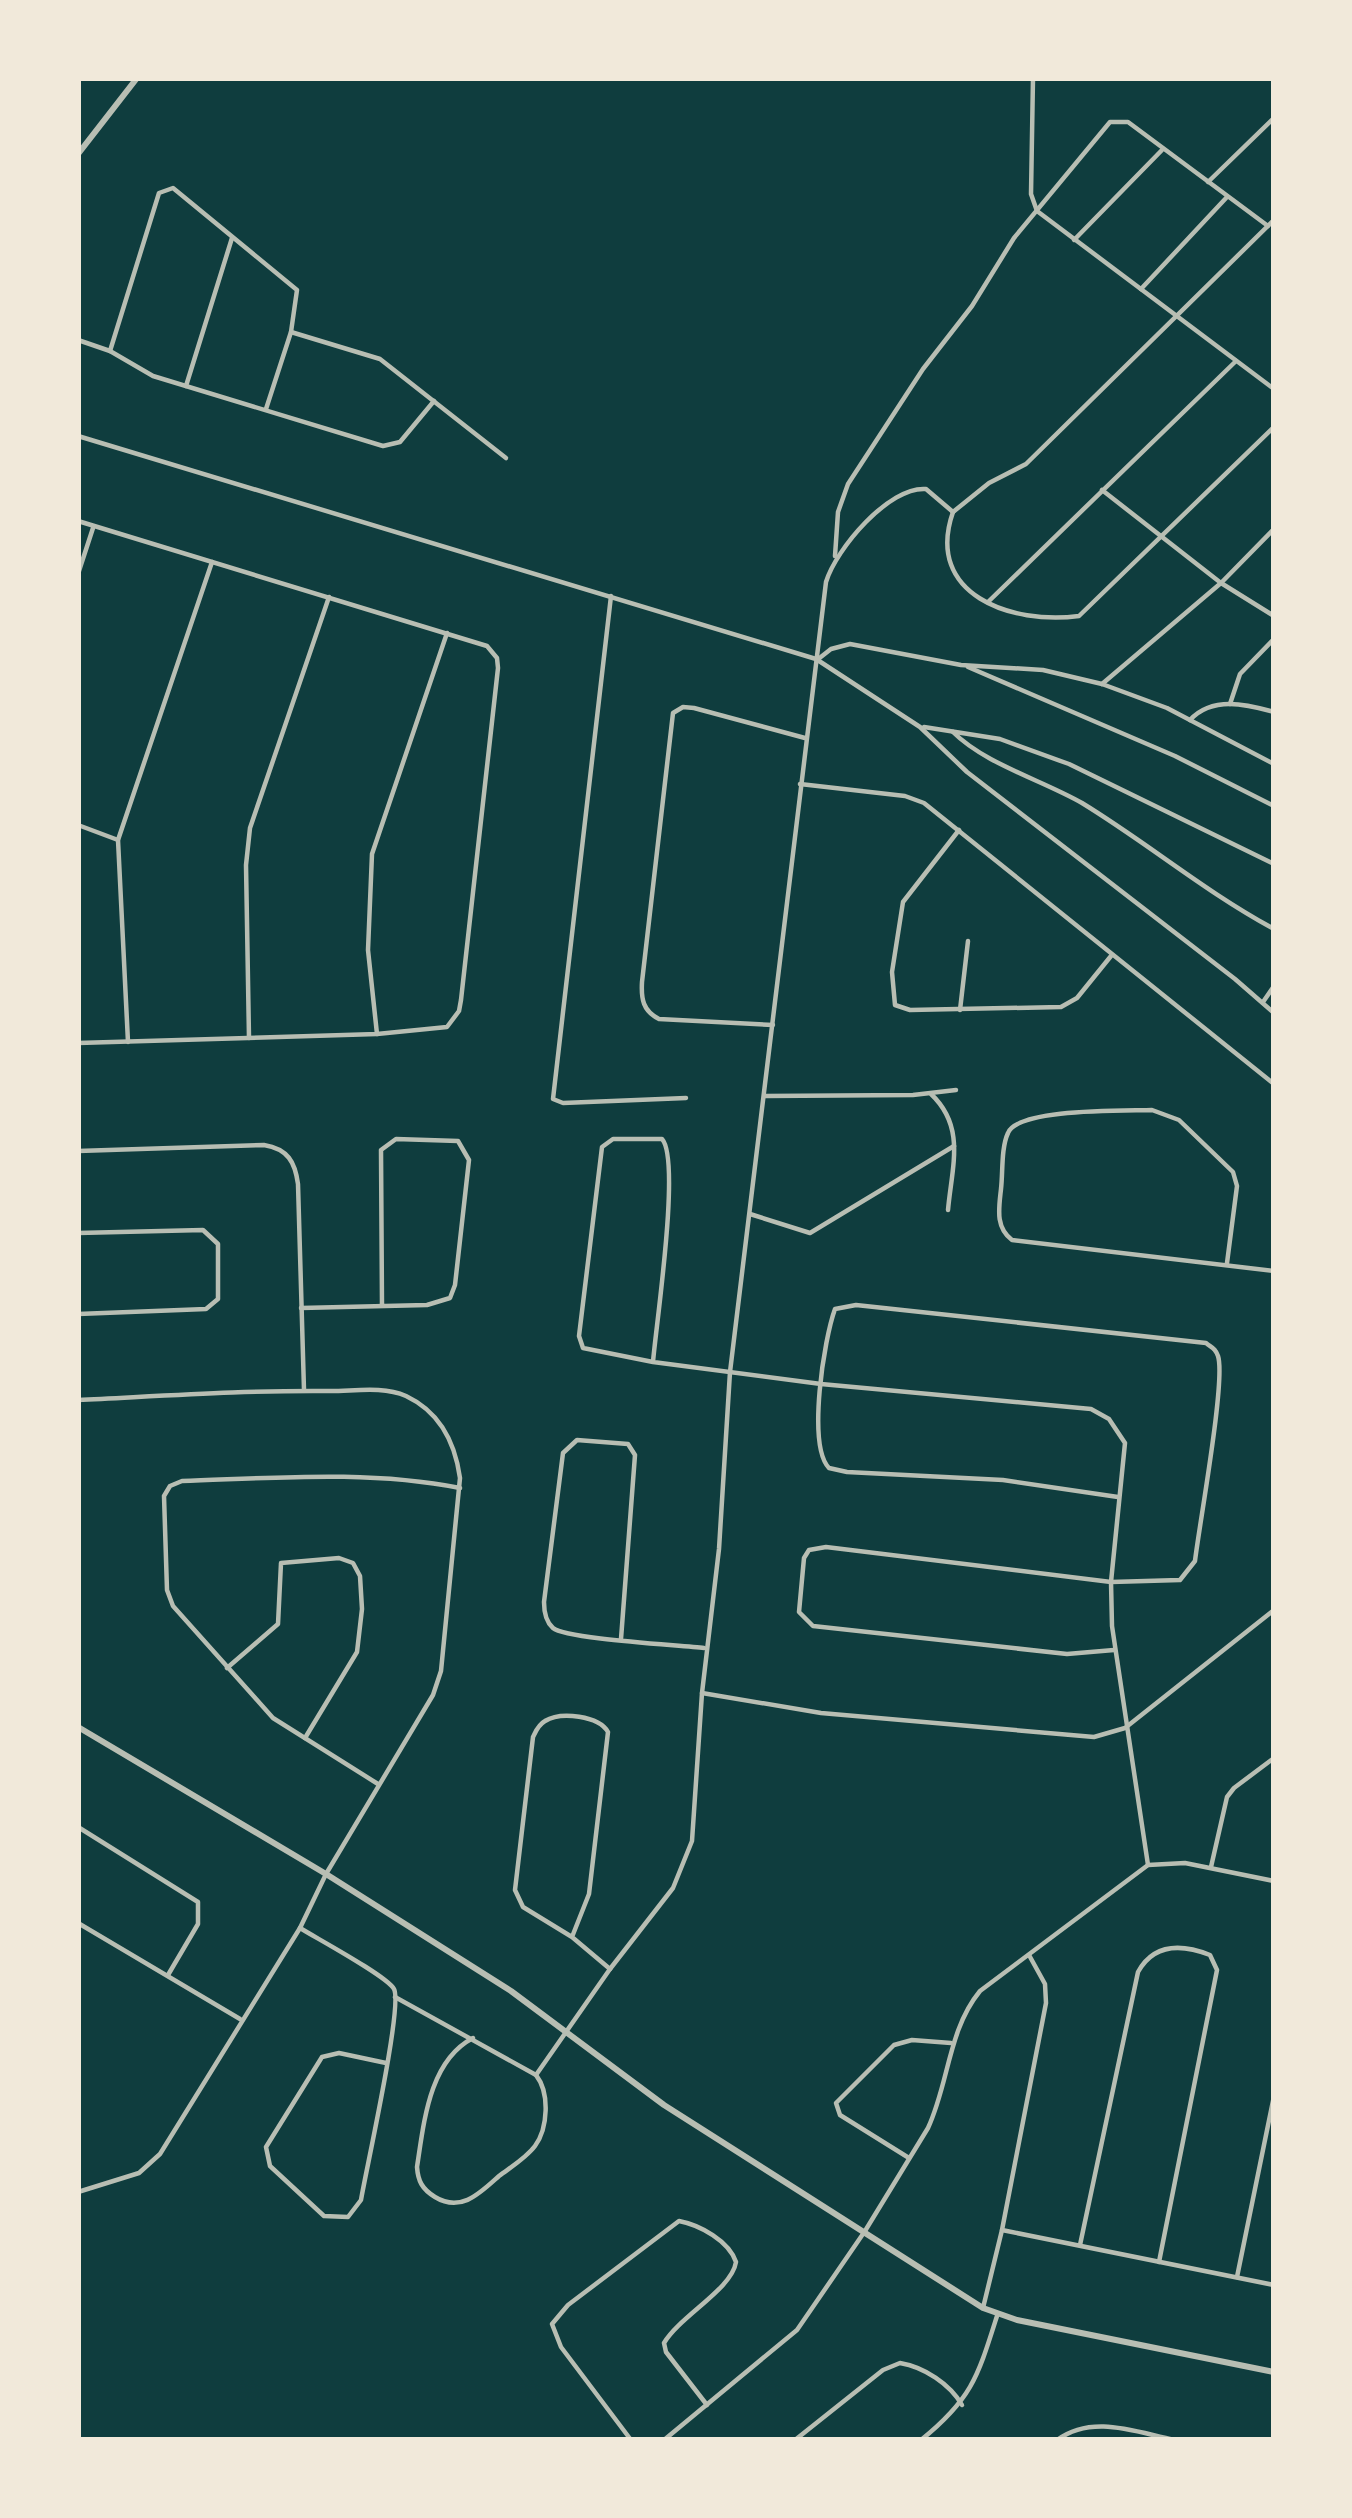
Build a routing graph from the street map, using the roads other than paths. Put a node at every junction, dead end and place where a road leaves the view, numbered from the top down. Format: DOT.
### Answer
graph roads {
  1 [pos="122,78"];
  2 [pos="1034,78"];
  3 [pos="134,82"];
  4 [pos="1274,118"];
  5 [pos="1164,148"];
  6 [pos="78,154"];
  7 [pos="1208,182"];
  8 [pos="1228,196"];
  9 [pos="1036,210"];
  10 [pos="1274,220"];
  11 [pos="1268,226"];
  12 [pos="232,238"];
  13 [pos="1074,240"];
  14 [pos="1141,289"];
  15 [pos="1176,315"];
  16 [pos="291,332"];
  17 [pos="78,340"];
  18 [pos="110,351"];
  19 [pos="1236,361"];
  20 [pos="186,386"];
  21 [pos="1274,389"];
  22 [pos="434,401"];
  23 [pos="266,410"];
  24 [pos="1274,427"];
  25 [pos="78,436"];
  26 [pos="506,458"];
  27 [pos="1102,490"];
  28 [pos="953,512"];
  29 [pos="78,521"];
  30 [pos="94,526"];
  31 [pos="1274,529"];
  32 [pos="1160,536"];
  33 [pos="835,558"];
  34 [pos="212,562"];
  35 [pos="78,574"];
  36 [pos="1221,583"];
  37 [pos="610,596"];
  38 [pos="329,597"];
  39 [pos="988,602"];
  40 [pos="1274,616"];
  41 [pos="447,633"];
  42 [pos="1274,639"];
  43 [pos="817,659"];
  44 [pos="961,665"];
  45 [pos="1102,684"];
  46 [pos="1230,704"];
  47 [pos="1274,712"];
  48 [pos="1188,722"];
  49 [pos="920,727"];
  50 [pos="953,732"];
  51 [pos="806,738"];
  52 [pos="1274,764"];
  53 [pos="800,784"];
  54 [pos="1274,806"];
  55 [pos="78,825"];
  56 [pos="959,830"];
  57 [pos="118,840"];
  58 [pos="1274,864"];
  59 [pos="1274,929"];
  60 [pos="968,941"];
  61 [pos="1111,956"];
  62 [pos="1274,986"];
  63 [pos="1263,1002"];
  64 [pos="960,1010"];
  65 [pos="1274,1013"];
  66 [pos="773,1025"];
  67 [pos="377,1034"];
  68 [pos="249,1038"];
  69 [pos="128,1042"];
  70 [pos="78,1043"];
  71 [pos="1274,1084"];
  72 [pos="956,1090"];
  73 [pos="931,1094"];
  74 [pos="766,1096"];
  75 [pos="686,1098"];
  76 [pos="954,1146"];
  77 [pos="78,1151"];
  78 [pos="948,1210"];
  79 [pos="750,1214"];
  80 [pos="78,1234"];
  81 [pos="1226,1263"];
  82 [pos="1274,1271"];
  83 [pos="382,1306"];
  84 [pos="301,1308"];
  85 [pos="78,1313"];
  86 [pos="653,1362"];
  87 [pos="730,1372"];
  88 [pos="821,1384"];
  89 [pos="304,1390"];
  90 [pos="78,1400"];
  91 [pos="78,1420"];
  92 [pos="78,1469"];
  93 [pos="460,1488"];
  94 [pos="1118,1497"];
  95 [pos="1111,1582"];
  96 [pos="1274,1610"];
  97 [pos="621,1639"];
  98 [pos="707,1648"];
  99 [pos="1114,1650"];
  100 [pos="227,1668"];
  101 [pos="702,1693"];
  102 [pos="78,1727"];
  103 [pos="1125,1728"];
  104 [pos="305,1738"];
  105 [pos="1274,1758"];
  106 [pos="378,1784"];
  107 [pos="78,1827"];
  108 [pos="1148,1865"];
  109 [pos="1211,1867"];
  110 [pos="326,1874"];
  111 [pos="1274,1881"];
  112 [pos="78,1923"];
  113 [pos="300,1928"];
  114 [pos="572,1937"];
  115 [pos="1029,1954"];
  116 [pos="610,1969"];
  117 [pos="168,1975"];
  118 [pos="395,1997"];
  119 [pos="240,2019"];
  120 [pos="566,2031"];
  121 [pos="473,2038"];
  122 [pos="953,2043"];
  123 [pos="386,2063"];
  124 [pos="536,2075"];
  125 [pos="1274,2096"];
  126 [pos="909,2158"];
  127 [pos="78,2192"];
  128 [pos="1002,2230"];
  129 [pos="865,2231"];
  130 [pos="1080,2246"];
  131 [pos="1159,2262"];
  132 [pos="1237,2278"];
  133 [pos="1274,2285"];
  134 [pos="982,2308"];
  135 [pos="998,2314"];
  136 [pos="1274,2372"];
  137 [pos="707,2405"];
  138 [pos="962,2405"];
  139 [pos="631,2440"];
  140 [pos="664,2440"];
  141 [pos="795,2440"];
  142 [pos="921,2440"];
  143 [pos="1057,2440"];
  144 [pos="1175,2440"];
  1 -- 3 [label="street"];
  2 -- 9 [label="street"];
  3 -- 6 [label="street"];
  4 -- 7 [label="street"];
  5 -- 7 [label="street"];
  5 -- 9 [label="street"];
  5 -- 13 [label="street"];
  7 -- 8 [label="street"];
  8 -- 11 [label="street"];
  8 -- 14 [label="street"];
  9 -- 13 [label="street"];
  9 -- 33 [label="street"];
  10 -- 11 [label="street"];
  11 -- 15 [label="street"];
  12 -- 16 [label="street"];
  12 -- 18 [label="street"];
  12 -- 20 [label="street"];
  13 -- 14 [label="street"];
  14 -- 15 [label="street"];
  15 -- 19 [label="street"];
  15 -- 28 [label="street"];
  16 -- 22 [label="street"];
  16 -- 23 [label="street"];
  17 -- 18 [label="street"];
  18 -- 20 [label="street"];
  19 -- 21 [label="street"];
  19 -- 27 [label="street"];
  20 -- 23 [label="street"];
  22 -- 23 [label="street"];
  22 -- 26 [label="street"];
  24 -- 32 [label="street"];
  25 -- 37 [label="street"];
  27 -- 32 [label="street"];
  27 -- 39 [label="street"];
  28 -- 33 [label="street"];
  28 -- 39 [label="street"];
  29 -- 30 [label="street"];
  30 -- 34 [label="street"];
  30 -- 35 [label="street"];
  31 -- 36 [label="street"];
  32 -- 36 [label="street"];
  32 -- 39 [label="street"];
  33 -- 43 [label="street"];
  34 -- 38 [label="street"];
  34 -- 57 [label="street"];
  36 -- 40 [label="street"];
  36 -- 45 [label="street"];
  37 -- 43 [label="street"];
  37 -- 75 [label="street"];
  38 -- 41 [label="street"];
  38 -- 68 [label="street"];
  41 -- 67 [label="street"];
  41 -- 67 [label="street"];
  42 -- 46 [label="street"];
  43 -- 44 [label="street"];
  43 -- 49 [label="street"];
  43 -- 51 [label="street"];
  44 -- 45 [label="street"];
  44 -- 54 [label="street"];
  45 -- 48 [label="street"];
  46 -- 47 [label="street"];
  46 -- 48 [label="street"];
  48 -- 52 [label="street"];
  49 -- 50 [label="street"];
  49 -- 63 [label="street"];
  50 -- 58 [label="street"];
  50 -- 59 [label="street"];
  51 -- 53 [label="street"];
  51 -- 66 [label="street"];
  53 -- 56 [label="street"];
  53 -- 66 [label="street"];
  55 -- 57 [label="street"];
  56 -- 61 [label="street"];
  56 -- 64 [label="street"];
  57 -- 69 [label="street"];
  60 -- 64 [label="street"];
  61 -- 64 [label="street"];
  61 -- 71 [label="street"];
  62 -- 63 [label="street"];
  63 -- 65 [label="street"];
  66 -- 74 [label="street"];
  67 -- 68 [label="street"];
  68 -- 69 [label="street"];
  69 -- 70 [label="street"];
  72 -- 73 [label="street"];
  73 -- 74 [label="street"];
  73 -- 76 [label="street"];
  74 -- 79 [label="street"];
  76 -- 78 [label="street"];
  76 -- 79 [label="street"];
  77 -- 84 [label="street"];
  79 -- 87 [label="street"];
  80 -- 85 [label="street"];
  81 -- 81 [label="street"];
  81 -- 82 [label="street"];
  83 -- 83 [label="street"];
  83 -- 84 [label="street"];
  84 -- 89 [label="street"];
  86 -- 86 [label="street"];
  86 -- 87 [label="street"];
  87 -- 88 [label="street"];
  87 -- 98 [label="street"];
  88 -- 94 [label="street"];
  88 -- 94 [label="street"];
  88 -- 95 [label="street"];
  89 -- 90 [label="street"];
  89 -- 93 [label="street"];
  91 -- 92 [label="street"];
  93 -- 100 [label="street"];
  93 -- 106 [label="street"];
  94 -- 95 [label="street"];
  95 -- 99 [label="street"];
  95 -- 99 [label="street"];
  96 -- 103 [label="street"];
  97 -- 97 [label="street"];
  97 -- 98 [label="street"];
  98 -- 101 [label="street"];
  99 -- 103 [label="street"];
  100 -- 104 [label="street"];
  100 -- 104 [label="street"];
  101 -- 103 [label="street"];
  101 -- 116 [label="street"];
  102 -- 110 [label="street"];
  103 -- 108 [label="street"];
  104 -- 106 [label="street"];
  105 -- 109 [label="street"];
  106 -- 110 [label="street"];
  107 -- 117 [label="street"];
  108 -- 109 [label="street"];
  108 -- 115 [label="street"];
  109 -- 111 [label="street"];
  110 -- 113 [label="street"];
  110 -- 120 [label="street"];
  112 -- 117 [label="street"];
  113 -- 118 [label="street"];
  113 -- 119 [label="street"];
  114 -- 114 [label="street"];
  114 -- 116 [label="street"];
  115 -- 122 [label="street"];
  115 -- 128 [label="street"];
  116 -- 120 [label="street"];
  117 -- 119 [label="street"];
  118 -- 121 [label="street"];
  118 -- 123 [label="street"];
  119 -- 127 [label="street"];
  120 -- 124 [label="street"];
  120 -- 129 [label="street"];
  121 -- 124 [label="street"];
  121 -- 124 [label="street"];
  122 -- 126 [label="street"];
  122 -- 126 [label="street"];
  123 -- 123 [label="street"];
  125 -- 132 [label="street"];
  126 -- 129 [label="street"];
  128 -- 130 [label="street"];
  128 -- 134 [label="street"];
  129 -- 134 [label="street"];
  129 -- 137 [label="street"];
  130 -- 131 [label="street"];
  130 -- 131 [label="street"];
  131 -- 132 [label="street"];
  132 -- 133 [label="street"];
  134 -- 135 [label="street"];
  135 -- 136 [label="street"];
  135 -- 138 [label="street"];
  137 -- 139 [label="street"];
  137 -- 140 [label="street"];
  138 -- 141 [label="street"];
  138 -- 142 [label="street"];
  143 -- 144 [label="street"];
}
